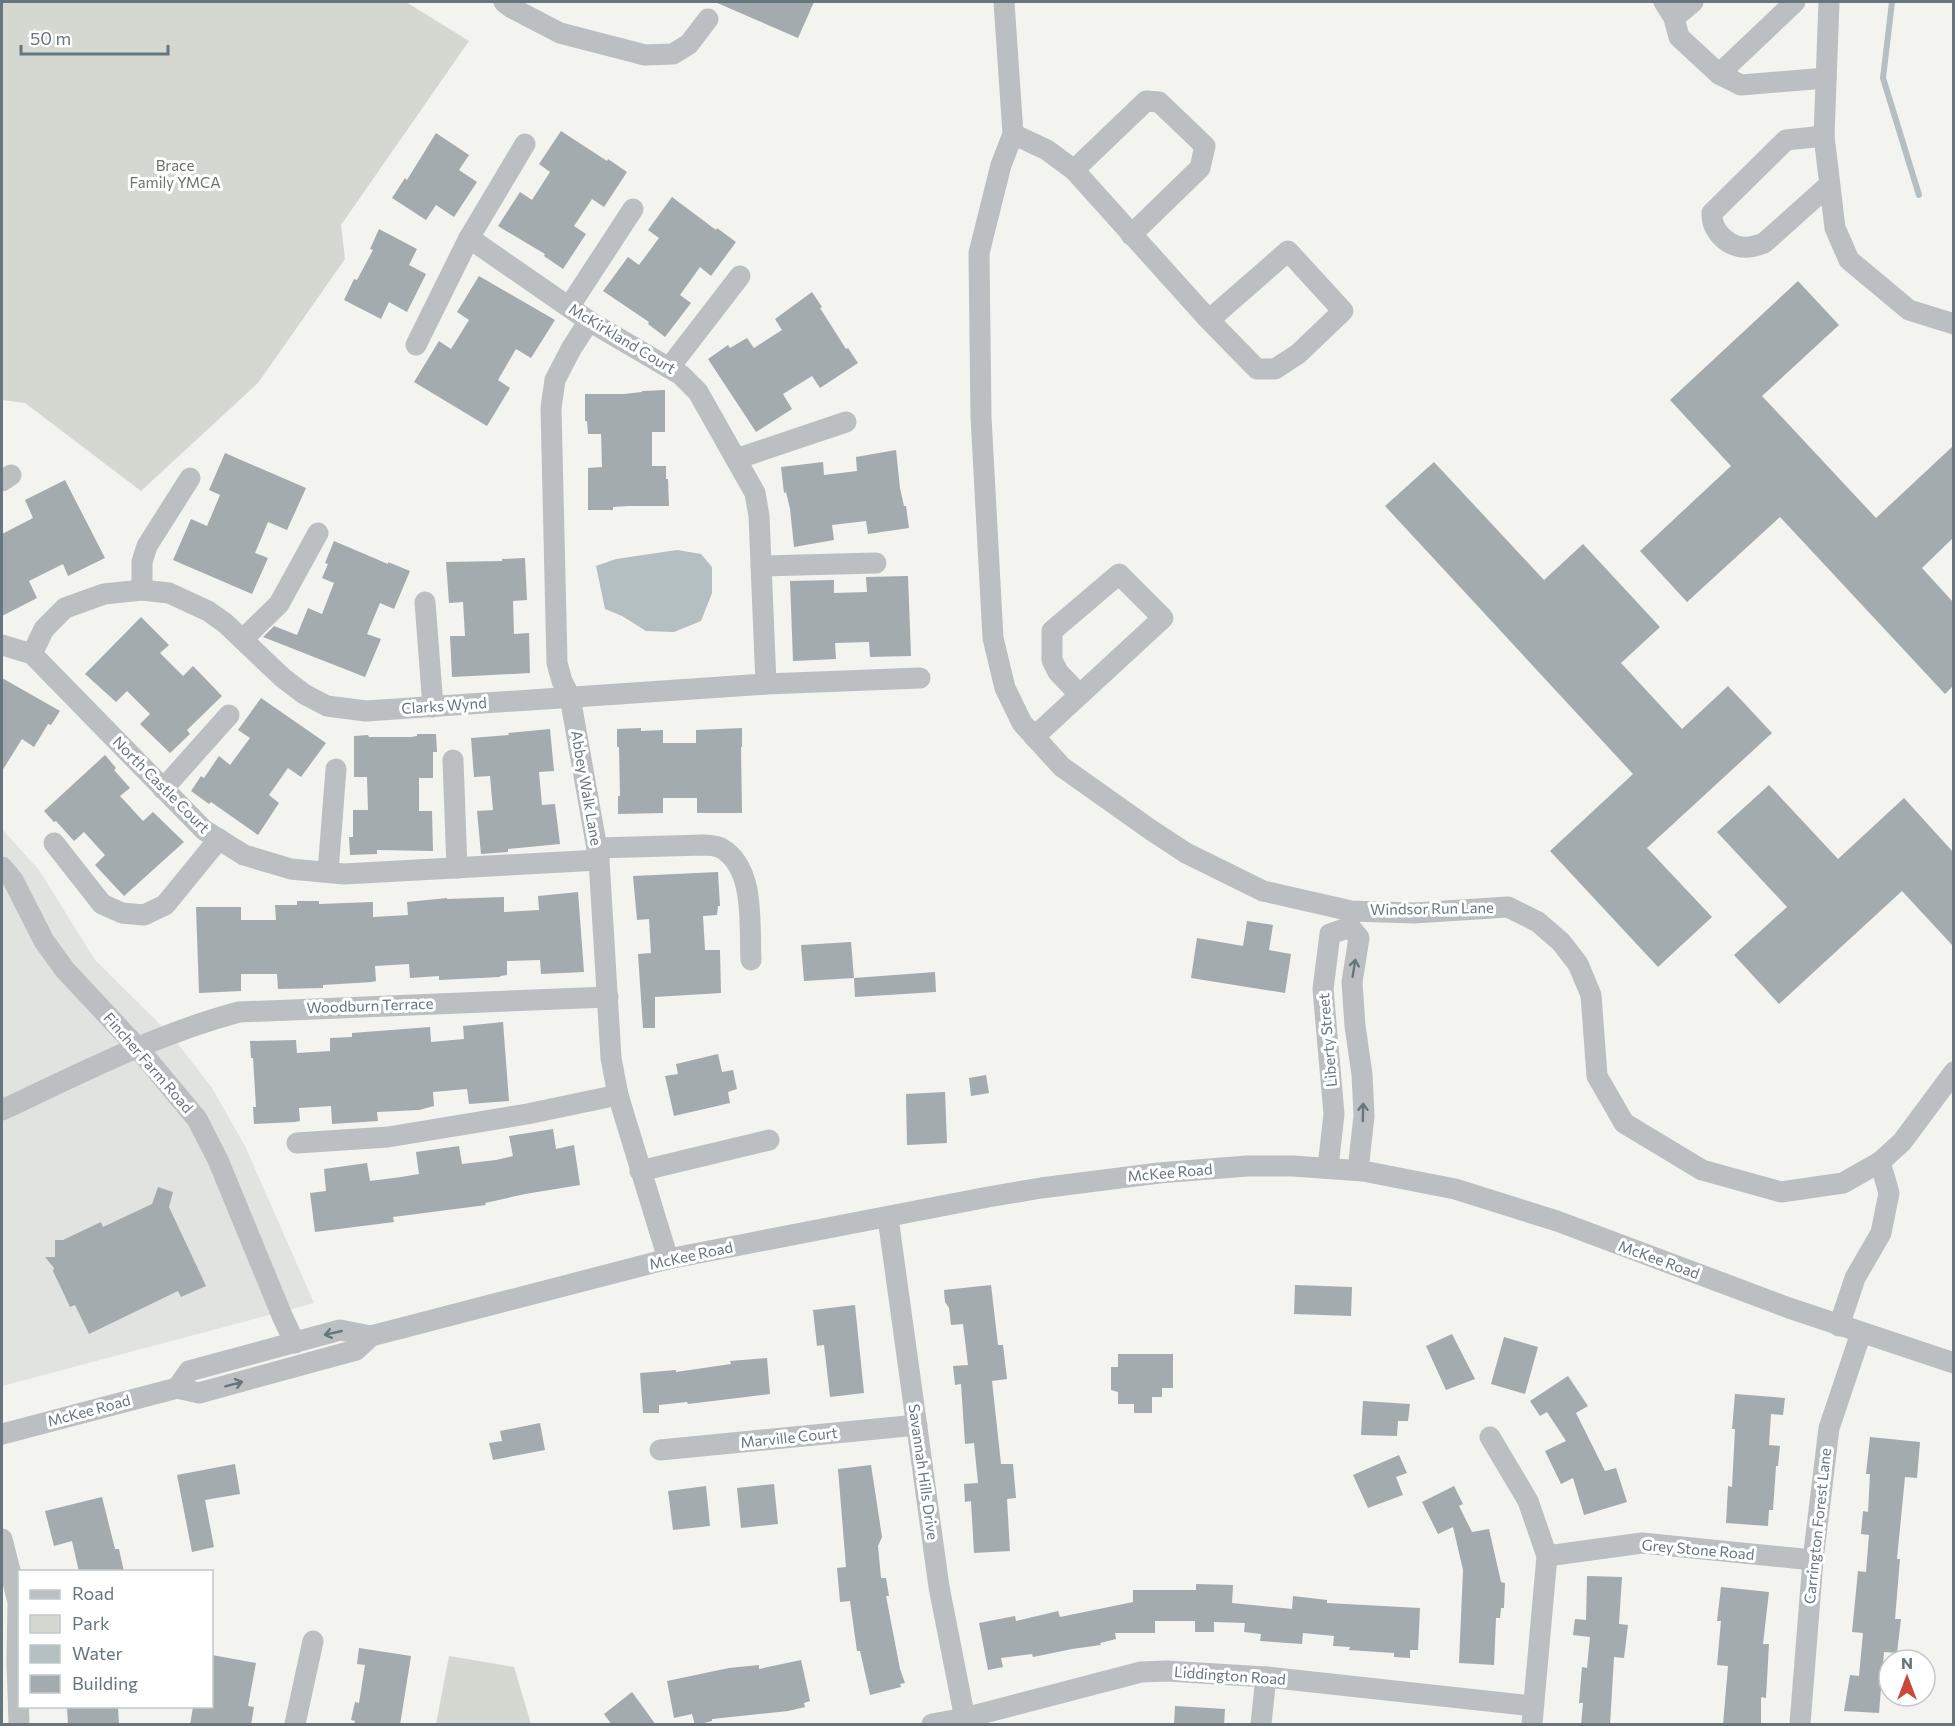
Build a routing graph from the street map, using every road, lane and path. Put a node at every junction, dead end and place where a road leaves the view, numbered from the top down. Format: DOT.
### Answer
graph roads {
  1 [pos="504,2"];
  2 [pos="1004,2"];
  3 [pos="1693,2"];
  4 [pos="1795,2"];
  5 [pos="1829,2"];
  6 [pos="1669,10"];
  7 [pos="708,19"];
  8 [pos="1719,74"];
  9 [pos="1826,78"];
  10 [pos="1013,134"];
  11 [pos="1824,136"];
  12 [pos="525,144"];
  13 [pos="1074,170"];
  14 [pos="1829,185"];
  15 [pos="633,209"];
  16 [pos="1131,235"];
  17 [pos="469,238"];
  18 [pos="740,276"];
  19 [pos="569,307"];
  20 [pos="1209,320"];
  21 [pos="589,321"];
  22 [pos="1953,324"];
  23 [pos="416,345"];
  24 [pos="669,368"];
  25 [pos="846,422"];
  26 [pos="735,459"];
  27 [pos="190,478"];
  28 [pos="318,533"];
  29 [pos="876,563"];
  30 [pos="761,566"];
  31 [pos="142,590"];
  32 [pos="425,602"];
  33 [pos="243,639"];
  34 [pos="2,645"];
  35 [pos="32,654"];
  36 [pos="920,678"];
  37 [pos="766,684"];
  38 [pos="1079,694"];
  39 [pos="570,697"];
  40 [pos="433,707"];
  41 [pos="229,715"];
  42 [pos="1034,736"];
  43 [pos="453,760"];
  44 [pos="336,769"];
  45 [pos="163,789"];
  46 [pos="219,839"];
  47 [pos="54,843"];
  48 [pos="598,854"];
  49 [pos="2,867"];
  50 [pos="457,868"];
  51 [pos="328,872"];
  52 [pos="1351,919"];
  53 [pos="751,960"];
  54 [pos="609,997"];
  55 [pos="1325,1026"];
  56 [pos="1355,1026"];
  57 [pos="137,1047"];
  58 [pos="1953,1072"];
  59 [pos="618,1095"];
  60 [pos="2,1110"];
  61 [pos="769,1140"];
  62 [pos="297,1143"];
  63 [pos="1880,1162"];
  64 [pos="1328,1167"];
  65 [pos="1358,1170"];
  66 [pos="640,1171"];
  67 [pos="888,1218"];
  68 [pos="668,1259"];
  69 [pos="1839,1326"];
  70 [pos="1861,1333"];
  71 [pos="371,1336"];
  72 [pos="295,1343"];
  73 [pos="1953,1363"];
  74 [pos="177,1388"];
  75 [pos="917,1425"];
  76 [pos="2,1434"];
  77 [pos="1490,1437"];
  78 [pos="660,1450"];
  79 [pos="2,1539"];
  80 [pos="1547,1556"];
  81 [pos="1813,1560"];
  82 [pos="312,1641"];
  83 [pos="9,1661"];
  84 [pos="1266,1677"];
  85 [pos="1532,1715"];
  86 [pos="966,1721"];
  87 [pos="19,1725"];
  88 [pos="295,1725"];
  89 [pos="932,1725"];
  90 [pos="1261,1725"];
  91 [pos="1800,1725"];
  1 -- 7 [label="street"];
  2 -- 10 [label="street"];
  3 -- 6 [label="street"];
  4 -- 8 [label="street"];
  5 -- 9 [label="street"];
  6 -- 8 [label="street"];
  8 -- 9 [label="street"];
  9 -- 11 [label="street"];
  10 -- 13 [label="street"];
  10 -- 42 [label="street, Windsor Run Lane"];
  11 -- 14 [label="street"];
  11 -- 14 [label="street"];
  12 -- 17 [label="street"];
  13 -- 16 [label="street"];
  13 -- 16 [label="street"];
  14 -- 22 [label="street"];
  15 -- 19 [label="street"];
  16 -- 20 [label="street"];
  17 -- 19 [label="street, McKirkland Court"];
  17 -- 23 [label="street"];
  18 -- 24 [label="street"];
  19 -- 21 [label="street, McKirkland Court"];
  20 -- 20 [label="street"];
  21 -- 24 [label="street, McKirkland Court"];
  21 -- 39 [label="street, Abbey Walk Lane"];
  24 -- 26 [label="street, McKirkland Court"];
  25 -- 26 [label="street"];
  26 -- 30 [label="street, McKirkland Court"];
  27 -- 31 [label="street"];
  28 -- 33 [label="street"];
  29 -- 30 [label="street"];
  30 -- 37 [label="street, McKirkland Court"];
  31 -- 33 [label="street, Clarks Wynd"];
  31 -- 35 [label="street, Clarks Wynd"];
  32 -- 40 [label="street"];
  33 -- 40 [label="street, Clarks Wynd"];
  34 -- 35 [label="street, North Castle Court"];
  35 -- 45 [label="street, North Castle Court"];
  36 -- 37 [label="street, Clarks Wynd"];
  37 -- 39 [label="street, Clarks Wynd"];
  38 -- 38 [label="street"];
  38 -- 42 [label="street"];
  39 -- 40 [label="street, Clarks Wynd"];
  39 -- 48 [label="street, Abbey Walk Lane"];
  41 -- 45 [label="street"];
  42 -- 52 [label="street, Windsor Run Lane"];
  43 -- 50 [label="street"];
  44 -- 51 [label="street"];
  45 -- 46 [label="street, North Castle Court"];
  46 -- 47 [label="street"];
  46 -- 51 [label="street, North Castle Court"];
  48 -- 50 [label="street, North Castle Court"];
  48 -- 53 [label="street, North Castle Court"];
  48 -- 54 [label="street, Abbey Walk Lane"];
  49 -- 57 [label="street, Fincher Farm Road"];
  50 -- 51 [label="street, North Castle Court"];
  52 -- 55 [label="street, Liberty Street"];
  56 -- 52 [label="street, Liberty Street, one-way"];
  52 -- 63 [label="street, Windsor Run Lane"];
  54 -- 57 [label="street, Woodburn Terrace"];
  54 -- 59 [label="street, Abbey Walk Lane"];
  55 -- 56 [label="street"];
  55 -- 64 [label="street, Liberty Street"];
  65 -- 56 [label="street, Liberty Street, one-way"];
  57 -- 60 [label="street, Woodburn Terrace"];
  57 -- 72 [label="street, Fincher Farm Road"];
  58 -- 63 [label="street, Windsor Run Lane"];
  59 -- 62 [label="street"];
  59 -- 66 [label="street, Abbey Walk Lane"];
  61 -- 66 [label="street"];
  63 -- 69 [label="street"];
  64 -- 65 [label="street, McKee Road"];
  64 -- 67 [label="street, McKee Road"];
  65 -- 69 [label="street, McKee Road"];
  66 -- 68 [label="street, Abbey Walk Lane"];
  67 -- 68 [label="street, McKee Road"];
  67 -- 75 [label="street, Savannah Hills Drive"];
  68 -- 71 [label="street, McKee Road"];
  69 -- 70 [label="street, McKee Road"];
  70 -- 73 [label="street, McKee Road"];
  70 -- 81 [label="street, Carrington Forest Lane"];
  71 -- 72 [label="street, McKee Road, one-way"];
  74 -- 71 [label="street, McKee Road, one-way"];
  72 -- 74 [label="street, McKee Road"];
  74 -- 76 [label="street, McKee Road"];
  75 -- 78 [label="street, Marville Court"];
  75 -- 86 [label="street, Savannah Hills Drive"];
  77 -- 80 [label="street"];
  79 -- 83 [label="street"];
  80 -- 81 [label="street, Grey Stone Road"];
  80 -- 85 [label="street"];
  81 -- 91 [label="street, Carrington Forest Lane"];
  82 -- 88 [label="street"];
  83 -- 87 [label="street"];
  84 -- 85 [label="street, Liddington Road"];
  84 -- 86 [label="street, Liddington Road"];
  84 -- 90 [label="street"];
  86 -- 89 [label="street, Liddington Road"];
}
